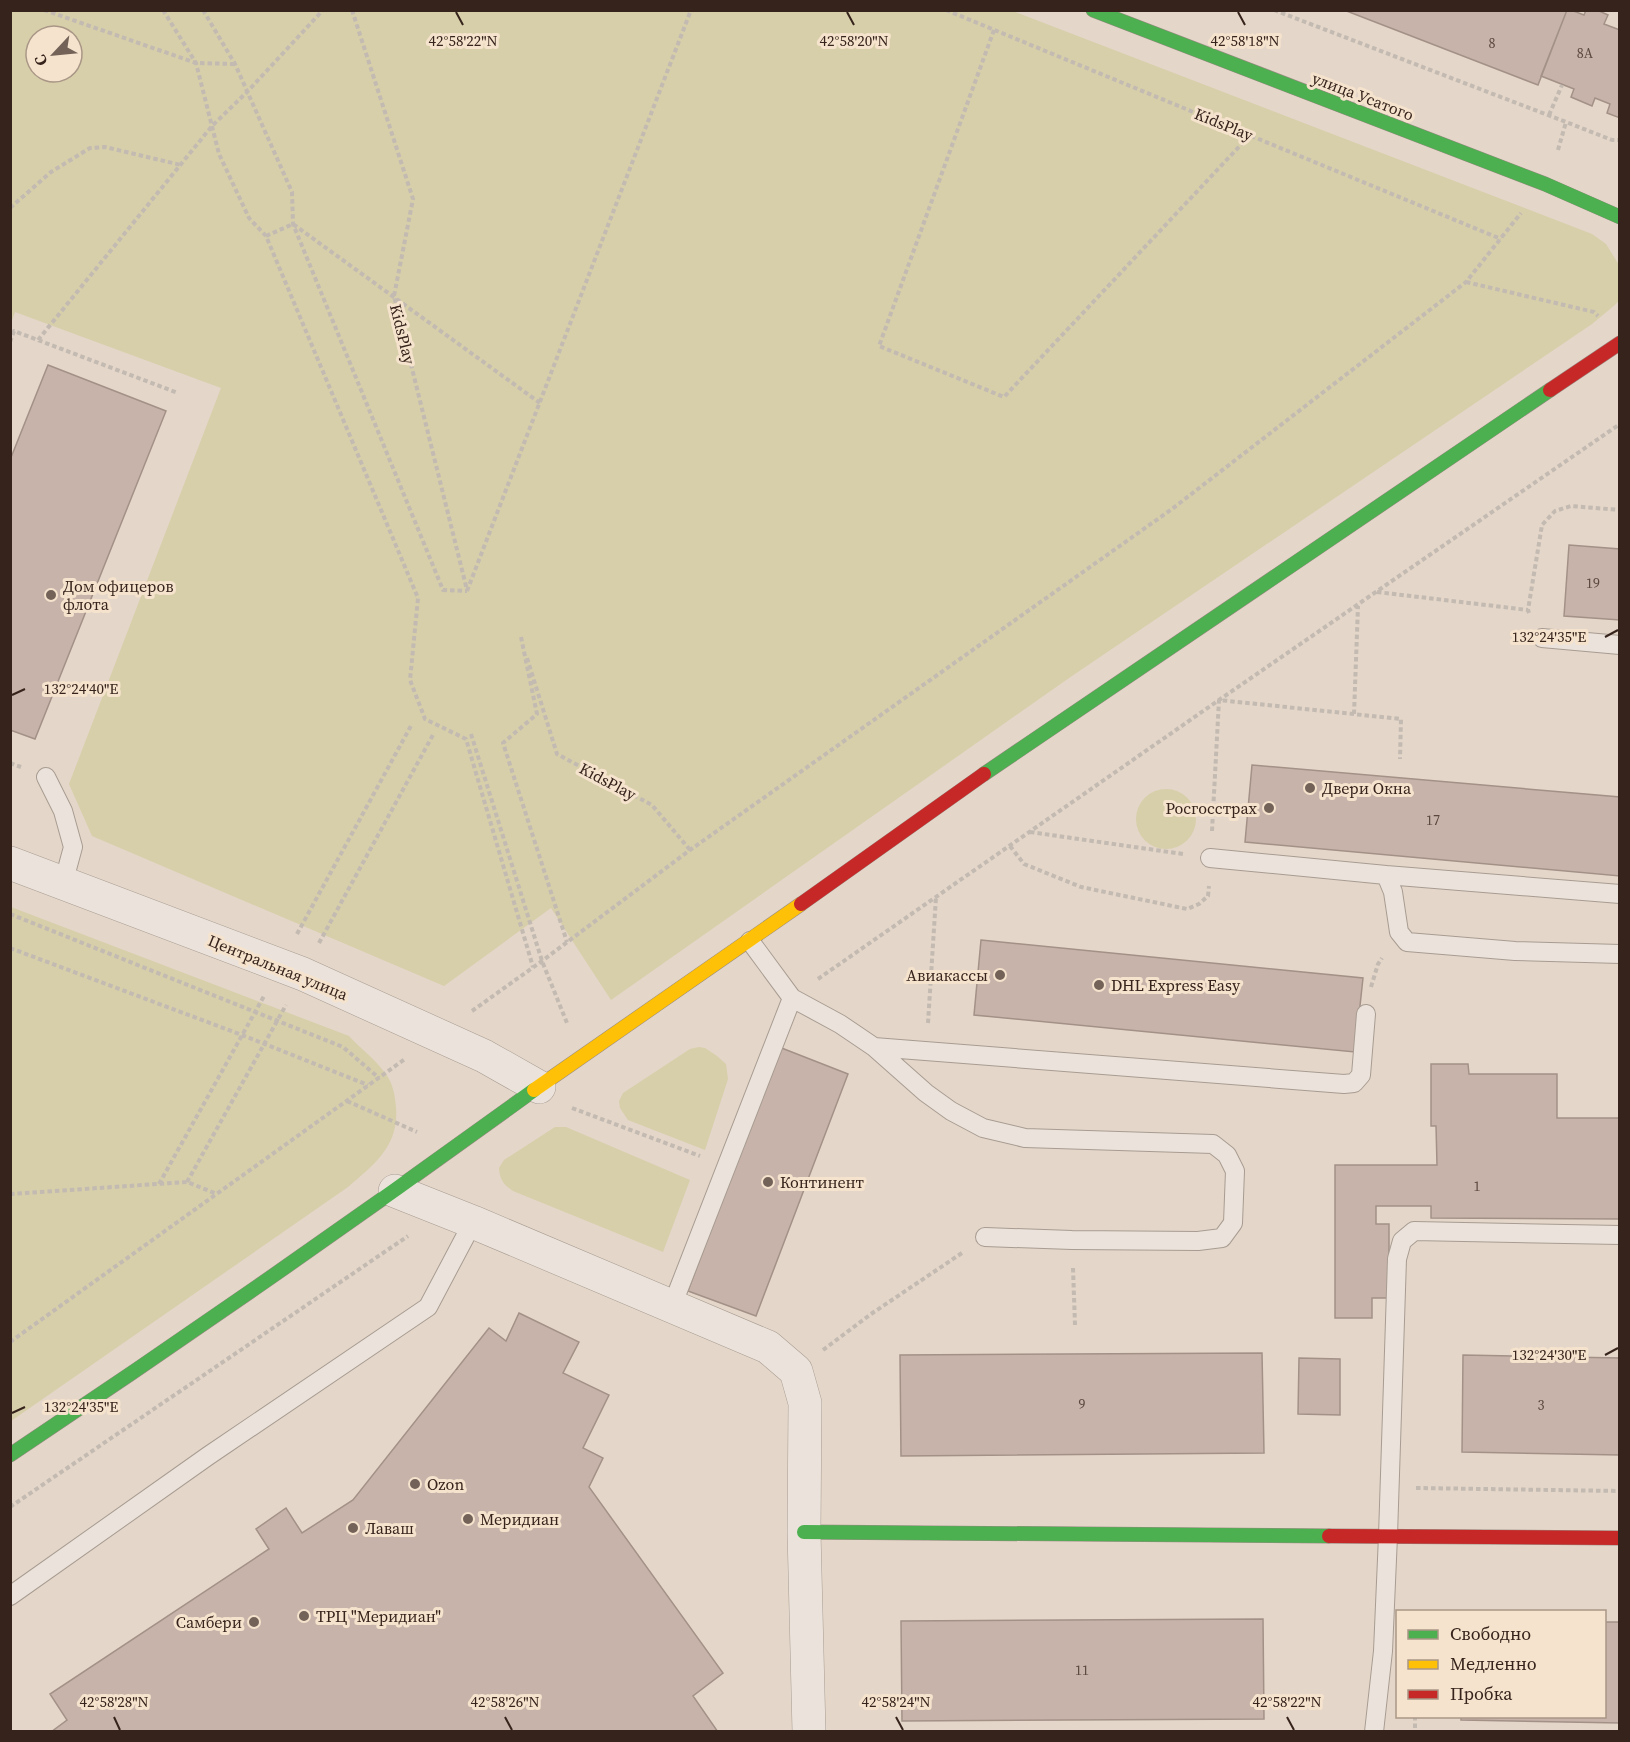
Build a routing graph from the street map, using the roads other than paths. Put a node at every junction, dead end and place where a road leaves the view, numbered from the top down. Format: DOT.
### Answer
graph roads {
  1 [pos="1093,10"];
  2 [pos="1620,217"];
  3 [pos="1620,343"];
  4 [pos="1542,638"];
  5 [pos="1620,645"];
  6 [pos="46,777"];
  7 [pos="1210,858"];
  8 [pos="10,863"];
  9 [pos="1386,875"];
  10 [pos="63,884"];
  11 [pos="1620,894"];
  12 [pos="750,941"];
  13 [pos="1620,954"];
  14 [pos="792,998"];
  15 [pos="1366,1014"];
  16 [pos="874,1047"];
  17 [pos="539,1086"];
  18 [pos="395,1191"];
  19 [pos="459,1216"];
  20 [pos="1620,1235"];
  21 [pos="985,1237"];
  22 [pos="672,1306"];
  23 [pos="10,1455"];
  24 [pos="804,1532"];
  25 [pos="1388,1536"];
  26 [pos="1620,1538"];
  27 [pos="10,1596"];
  28 [pos="809,1731"];
  29 [pos="1374,1731"];
  1 -- 2 [label="main road, улица Усатого"];
  3 -- 12 [label="main road"];
  4 -- 5 [label="lane"];
  6 -- 10 [label="lane"];
  7 -- 9 [label="lane"];
  8 -- 10 [label="street, Центральная улица"];
  9 -- 11 [label="lane"];
  9 -- 13 [label="lane"];
  10 -- 17 [label="street, Центральная улица"];
  12 -- 14 [label="lane"];
  12 -- 17 [label="main road"];
  14 -- 16 [label="lane"];
  14 -- 22 [label="lane"];
  15 -- 16 [label="lane"];
  16 -- 21 [label="lane"];
  17 -- 18 [label="main road"];
  18 -- 19 [label="street"];
  18 -- 23 [label="main road"];
  19 -- 22 [label="street"];
  19 -- 27 [label="lane"];
  20 -- 25 [label="lane"];
  22 -- 24 [label="street"];
  24 -- 25 [label="main road"];
  24 -- 28 [label="street"];
  25 -- 26 [label="main road"];
  25 -- 29 [label="lane"];
}
